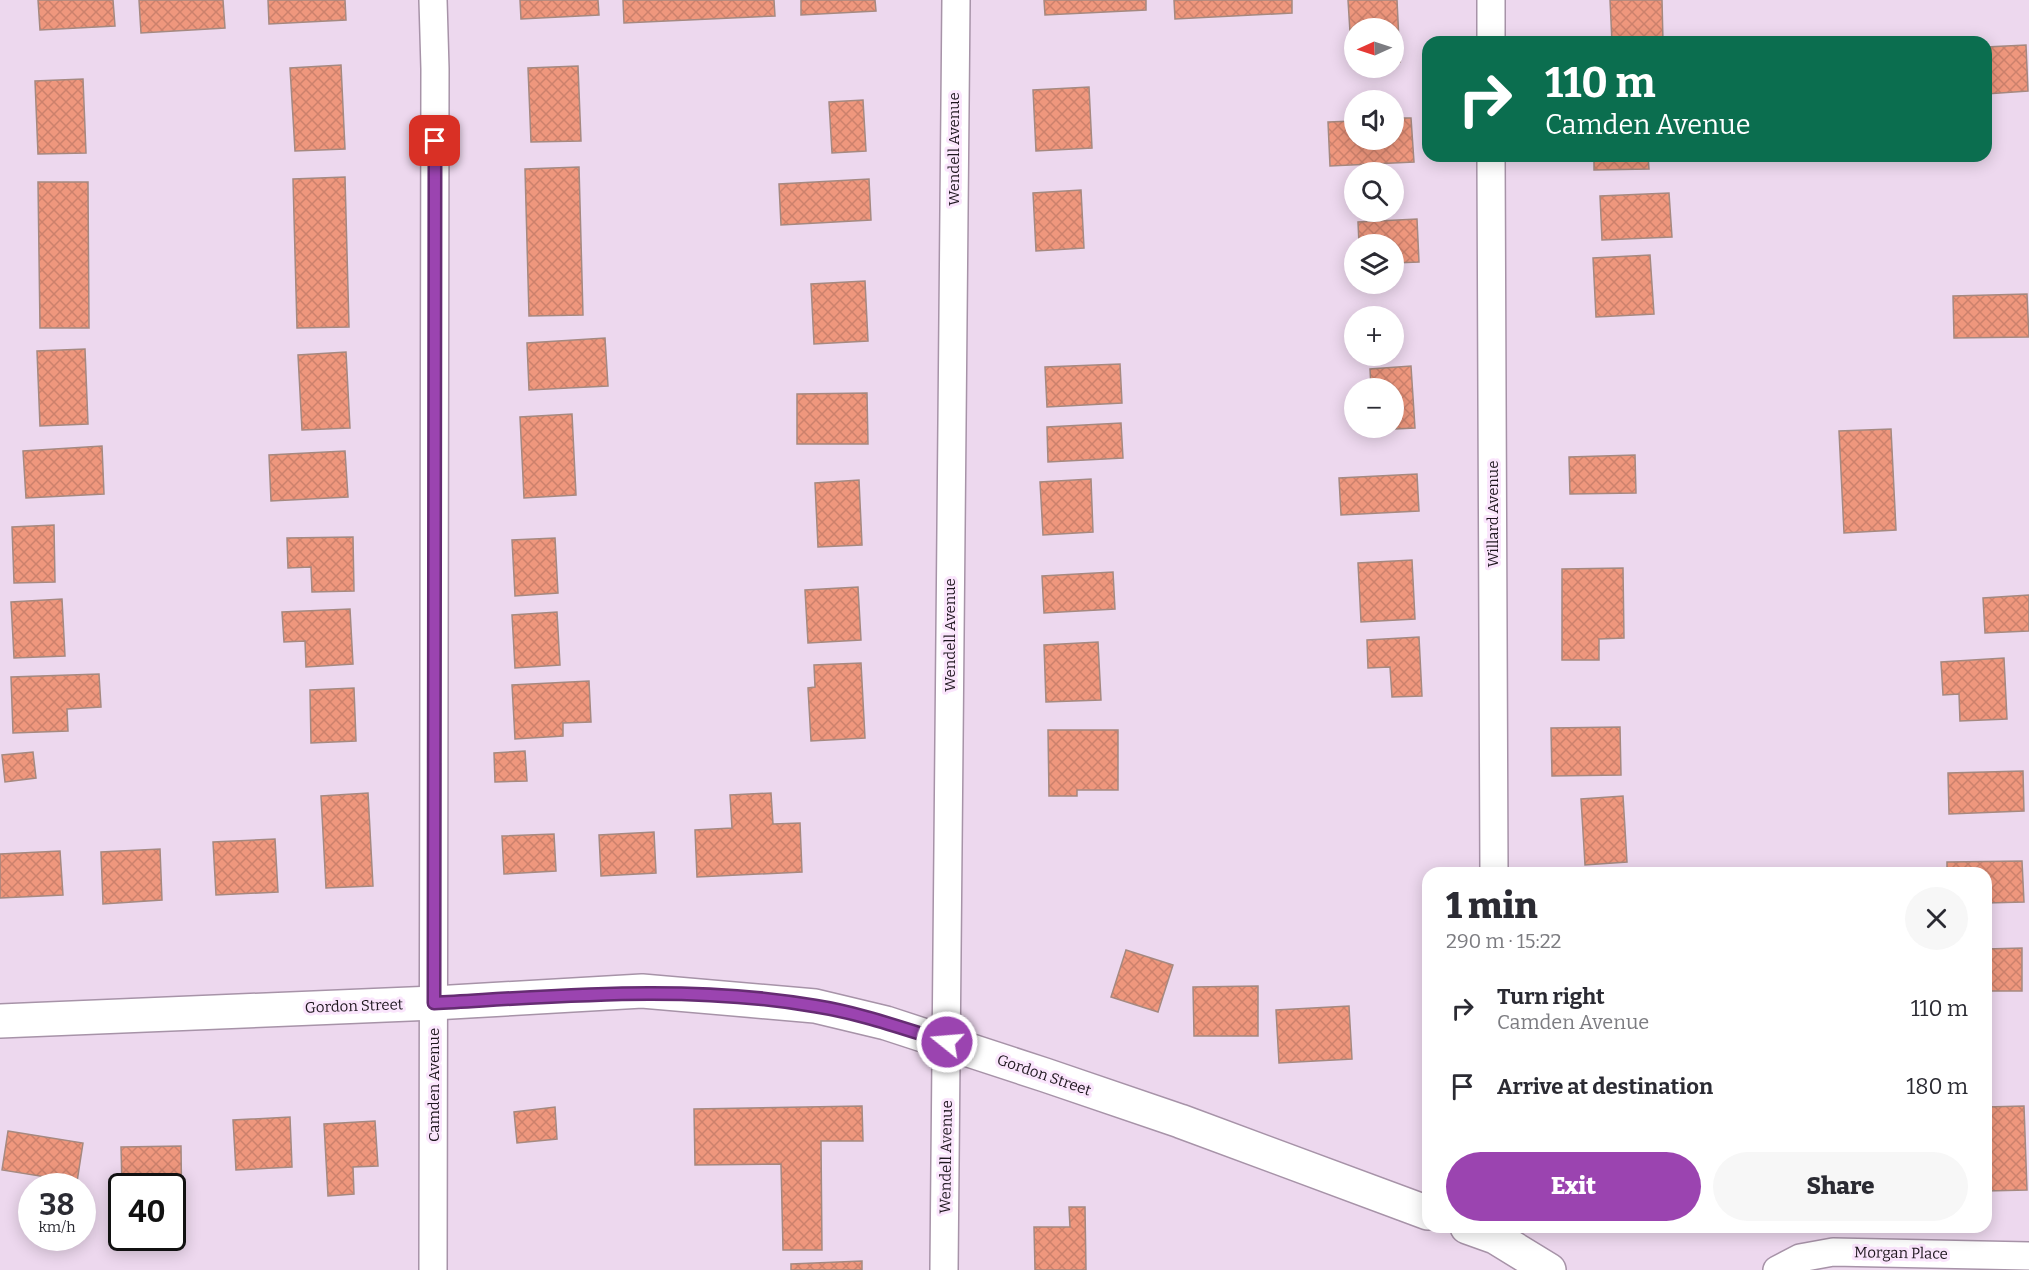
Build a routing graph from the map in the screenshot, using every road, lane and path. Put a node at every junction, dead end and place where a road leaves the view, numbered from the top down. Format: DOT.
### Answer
graph roads {
  1 [pos="433,0"];
  2 [pos="956,0"];
  3 [pos="1491,0"];
  4 [pos="1491,36"];
  5 [pos="1491,162"];
  6 [pos="1494,867"];
  7 [pos="434,1003"];
  8 [pos="0,1021"];
  9 [pos="947,1042"];
  10 [pos="1422,1211"];
  11 [pos="1491,1233"];
  12 [pos="2029,1256"];
  13 [pos="433,1270"];
  14 [pos="944,1270"];
  15 [pos="1549,1270"];
  16 [pos="1776,1270"];
  1 -- 7 [label="street, Camden Avenue"];
  2 -- 9 [label="street, Wendell Avenue"];
  3 -- 4 [label="street"];
  5 -- 6 [label="street, Willard Avenue"];
  7 -- 8 [label="street, Gordon Street"];
  7 -- 9 [label="street, Gordon Street"];
  7 -- 13 [label="street, Camden Avenue"];
  9 -- 10 [label="street, Gordon Street"];
  9 -- 14 [label="street, Wendell Avenue"];
  11 -- 15 [label="street"];
  12 -- 16 [label="street, Morgan Place"];
}
